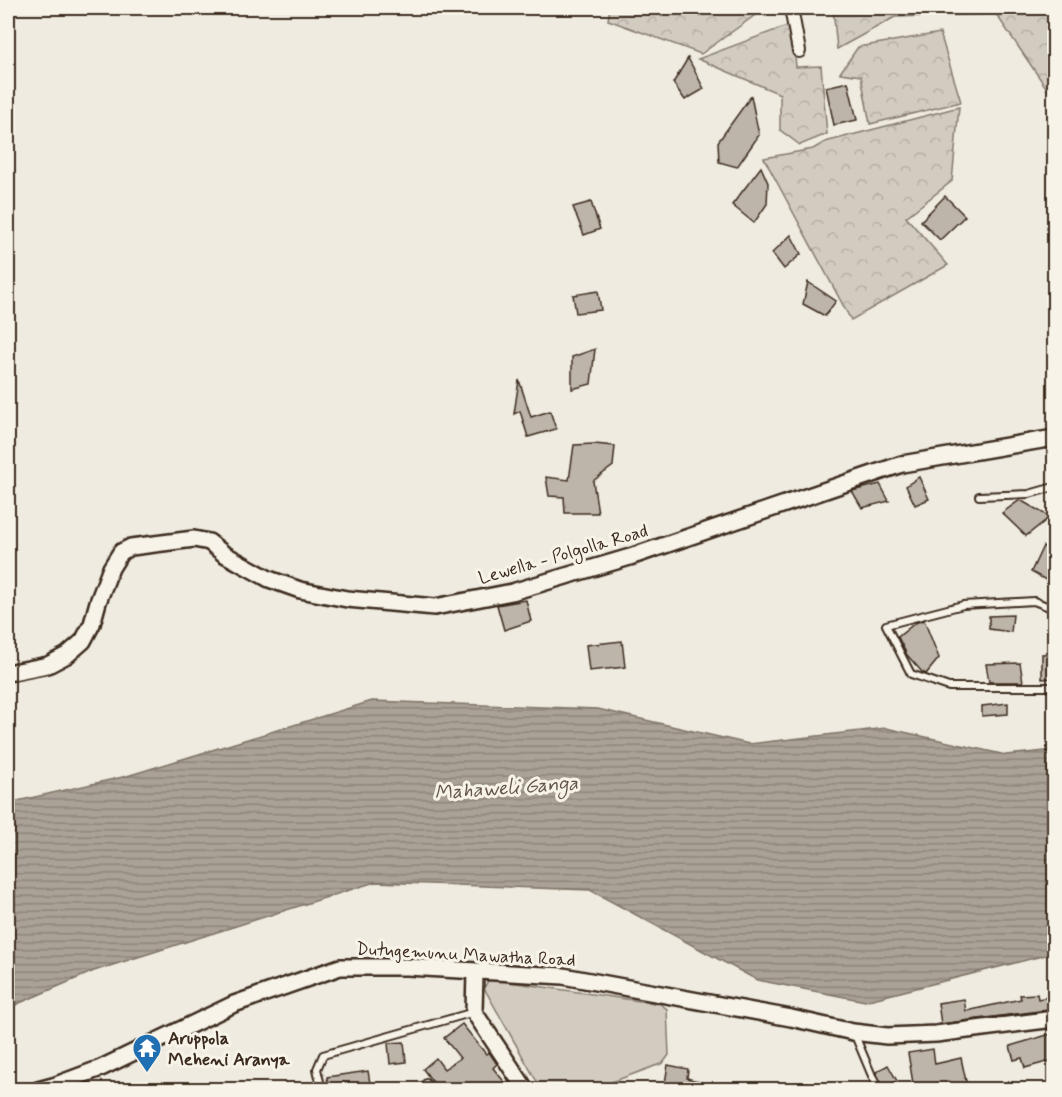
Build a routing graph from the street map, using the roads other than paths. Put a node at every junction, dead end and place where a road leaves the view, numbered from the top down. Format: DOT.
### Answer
graph roads {
  1 [pos="791,8"];
  2 [pos="799,51"];
  3 [pos="1054,438"];
  4 [pos="1054,487"];
  5 [pos="979,496"];
  6 [pos="1054,609"];
  7 [pos="8,673"];
  8 [pos="1054,687"];
  9 [pos="475,972"];
  10 [pos="474,1012"];
  11 [pos="1054,1019"];
  12 [pos="854,1032"];
  13 [pos="426,1083"];
  14 [pos="38,1089"];
  15 [pos="322,1089"];
  16 [pos="430,1089"];
  17 [pos="526,1089"];
  18 [pos="878,1089"];
  1 -- 2 [label="street"];
  3 -- 7 [label="street, Lewella - Polgolla Road"];
  4 -- 5 [label="lane"];
  6 -- 8 [label="lane"];
  9 -- 10 [label="street"];
  9 -- 12 [label="street, Dutugemunu Mawatha Road"];
  9 -- 14 [label="street, Dutugemunu Mawatha Road"];
  10 -- 15 [label="lane"];
  10 -- 17 [label="street"];
  11 -- 12 [label="street, Dutugemunu Mawatha Road"];
  12 -- 18 [label="lane"];
  13 -- 16 [label="lane"];
}
